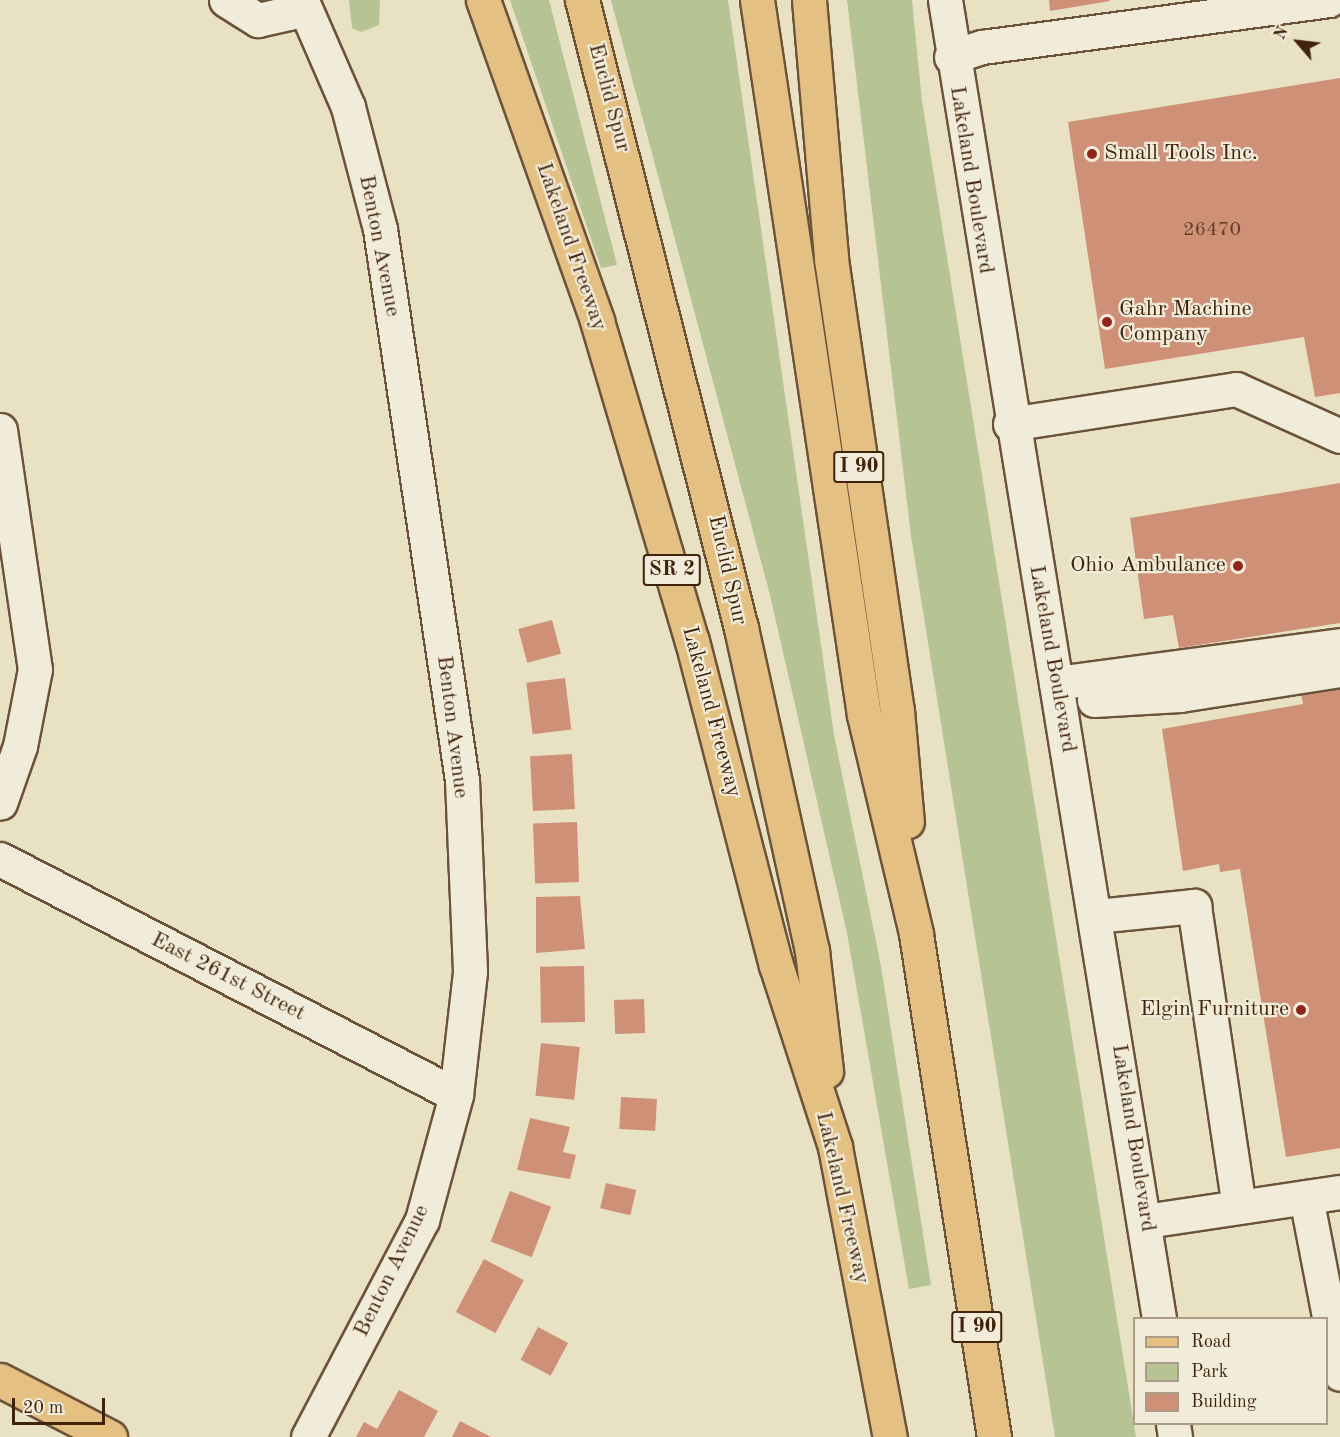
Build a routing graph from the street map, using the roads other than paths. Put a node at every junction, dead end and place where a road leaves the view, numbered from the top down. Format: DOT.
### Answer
graph roads {
  1 [pos="226,0"];
  2 [pos="483,0"];
  3 [pos="582,0"];
  4 [pos="757,0"];
  5 [pos="809,0"];
  6 [pos="945,0"];
  7 [pos="1329,0"];
  8 [pos="302,1"];
  9 [pos="951,57"];
  10 [pos="1010,424"];
  11 [pos="0,430"];
  12 [pos="1340,436"];
  13 [pos="1340,645"];
  14 [pos="1340,670"];
  15 [pos="1057,692"];
  16 [pos="0,803"];
  17 [pos="0,859"];
  18 [pos="1096,916"];
  19 [pos="916,934"];
  20 [pos="456,1095"];
  21 [pos="835,1147"];
  22 [pos="1340,1192"];
  23 [pos="1306,1197"];
  24 [pos="1239,1207"];
  25 [pos="1146,1221"];
  26 [pos="1333,1299"];
  27 [pos="1159,1317"];
  28 [pos="1340,1374"];
  29 [pos="0,1380"];
  30 [pos="110,1437"];
  31 [pos="308,1437"];
  32 [pos="890,1437"];
  33 [pos="994,1437"];
  1 -- 8 [label="street, Benton Avenue"];
  2 -- 21 [label="main road, Lakeland Freeway / SR 2"];
  3 -- 21 [label="main road, Euclid Spur"];
  4 -- 19 [label="main road"];
  5 -- 19 [label="main road, I 90"];
  6 -- 9 [label="street, Lakeland Boulevard"];
  7 -- 9 [label="street"];
  8 -- 20 [label="street, Benton Avenue"];
  9 -- 10 [label="street, Lakeland Boulevard"];
  10 -- 12 [label="street"];
  10 -- 15 [label="street, Lakeland Boulevard"];
  11 -- 16 [label="street"];
  13 -- 15 [label="street"];
  14 -- 15 [label="street"];
  15 -- 18 [label="street, Lakeland Boulevard"];
  17 -- 20 [label="street, East 261st Street"];
  18 -- 24 [label="street"];
  18 -- 25 [label="street, Lakeland Boulevard"];
  19 -- 33 [label="main road, I 90"];
  20 -- 31 [label="street, Benton Avenue"];
  21 -- 32 [label="main road, Lakeland Freeway"];
  22 -- 23 [label="street"];
  23 -- 24 [label="street"];
  23 -- 26 [label="street"];
  24 -- 25 [label="street"];
  25 -- 27 [label="street, Lakeland Boulevard"];
  26 -- 28 [label="street"];
  29 -- 30 [label="main road"];
}
